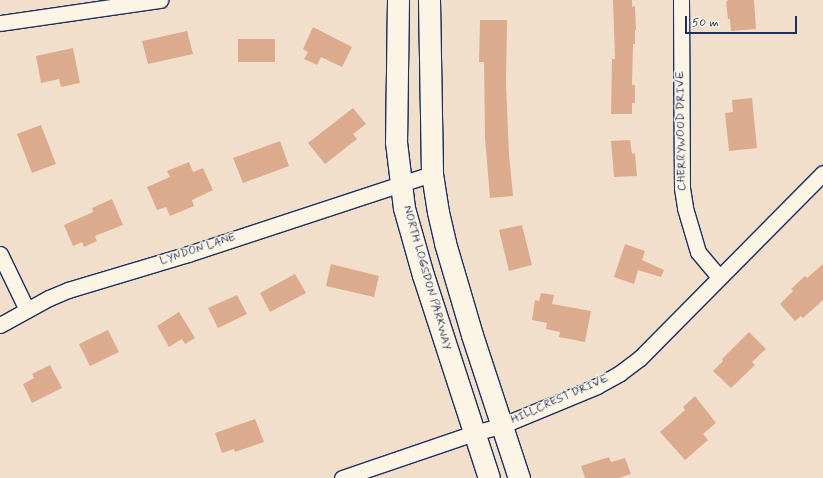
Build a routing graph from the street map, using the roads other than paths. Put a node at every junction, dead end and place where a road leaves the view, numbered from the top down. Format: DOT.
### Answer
graph roads {
  1 [pos="160,0"];
  2 [pos="398,0"];
  3 [pos="429,0"];
  4 [pos="681,0"];
  5 [pos="0,23"];
  6 [pos="823,173"];
  7 [pos="432,174"];
  8 [pos="400,184"];
  9 [pos="0,254"];
  10 [pos="719,277"];
  11 [pos="27,310"];
  12 [pos="0,325"];
  13 [pos="503,426"];
  14 [pos="474,433"];
  15 [pos="342,478"];
  16 [pos="489,478"];
  17 [pos="519,478"];
  1 -- 5 [label="street"];
  2 -- 8 [label="main road, NORTH LOGSDON PARKWAY"];
  3 -- 7 [label="main road"];
  4 -- 10 [label="street, CHERRYWOOD DRIVE"];
  6 -- 10 [label="street, HILLCREST DRIVE"];
  7 -- 8 [label="street, LYNDON LANE"];
  7 -- 13 [label="main road"];
  8 -- 11 [label="street, LYNDON LANE"];
  8 -- 14 [label="main road, NORTH LOGSDON PARKWAY"];
  9 -- 11 [label="street"];
  10 -- 13 [label="street, HILLCREST DRIVE"];
  11 -- 12 [label="street, LYNDON LANE"];
  13 -- 14 [label="street, HILLCREST DRIVE"];
  13 -- 17 [label="main road"];
  14 -- 15 [label="street, HILLCREST DRIVE"];
  14 -- 16 [label="main road, NORTH LOGSDON PARKWAY"];
}
